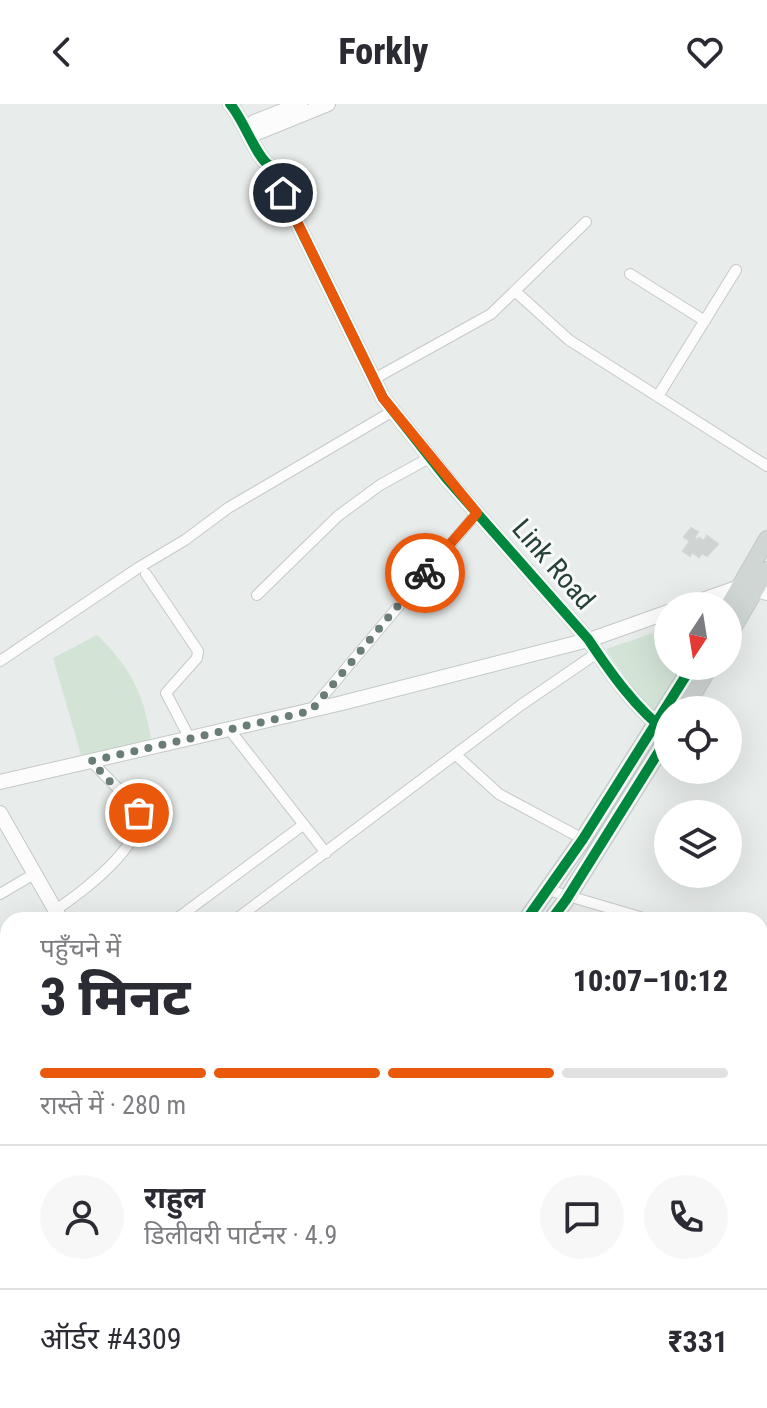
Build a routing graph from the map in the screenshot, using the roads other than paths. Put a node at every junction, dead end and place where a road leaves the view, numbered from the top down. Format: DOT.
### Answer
graph roads {
  1 [pos="230,104"];
  2 [pos="242,104"];
  3 [pos="300,104"];
  4 [pos="328,104"];
  5 [pos="256,127"];
  6 [pos="269,165"];
  7 [pos="586,222"];
  8 [pos="736,270"];
  9 [pos="630,274"];
  10 [pos="516,292"];
  11 [pos="705,321"];
  12 [pos="374,379"];
  13 [pos="658,396"];
  14 [pos="393,411"];
  15 [pos="431,457"];
  16 [pos="767,466"];
  17 [pos="477,513"];
  18 [pos="767,539"];
  19 [pos="767,570"];
  20 [pos="146,574"];
  21 [pos="755,589"];
  22 [pos="257,595"];
  23 [pos="742,612"];
  24 [pos="654,617"];
  25 [pos="588,639"];
  26 [pos="597,653"];
  27 [pos="0,661"];
  28 [pos="311,711"];
  29 [pos="654,715"];
  30 [pos="229,729"];
  31 [pos="190,739"];
  32 [pos="654,740"];
  33 [pos="654,744"];
  34 [pos="456,755"];
  35 [pos="91,761"];
  36 [pos="0,782"];
  37 [pos="0,813"];
  38 [pos="303,825"];
  39 [pos="583,839"];
  40 [pos="326,853"];
  41 [pos="34,874"];
  42 [pos="548,890"];
  43 [pos="0,894"];
  44 [pos="568,897"];
  45 [pos="56,912"];
  46 [pos="61,912"];
  47 [pos="186,912"];
  48 [pos="246,912"];
  49 [pos="532,912"];
  50 [pos="557,912"];
  51 [pos="621,912"];
  1 -- 6 [label="street, Link Road"];
  2 -- 5 [label="street, Link Road"];
  3 -- 5 [label="street"];
  4 -- 5 [label="street"];
  5 -- 6 [label="street, Link Road"];
  6 -- 12 [label="street, Link Road"];
  7 -- 10 [label="street"];
  8 -- 11 [label="street"];
  9 -- 11 [label="street"];
  10 -- 12 [label="street"];
  10 -- 13 [label="street"];
  11 -- 13 [label="street"];
  12 -- 14 [label="street, Link Road"];
  13 -- 16 [label="street"];
  14 -- 15 [label="street, Link Road"];
  14 -- 27 [label="street"];
  15 -- 17 [label="street, Link Road"];
  15 -- 22 [label="street"];
  17 -- 25 [label="street, Link Road"];
  17 -- 28 [label="street"];
  18 -- 21 [label="main road"];
  19 -- 21 [label="main road"];
  20 -- 31 [label="street"];
  21 -- 23 [label="main road"];
  24 -- 25 [label="street"];
  25 -- 26 [label="street, Link Road"];
  25 -- 28 [label="street"];
  26 -- 29 [label="street, Link Road"];
  26 -- 34 [label="street"];
  28 -- 30 [label="street"];
  30 -- 31 [label="street"];
  30 -- 38 [label="street"];
  31 -- 35 [label="street"];
  32 -- 39 [label="main road"];
  33 -- 44 [label="main road"];
  34 -- 39 [label="street"];
  34 -- 40 [label="street"];
  35 -- 36 [label="street"];
  35 -- 46 [label="street"];
  37 -- 41 [label="street"];
  38 -- 40 [label="street"];
  38 -- 47 [label="street"];
  39 -- 42 [label="main road"];
  40 -- 48 [label="street"];
  41 -- 43 [label="street"];
  41 -- 45 [label="street"];
  42 -- 44 [label="street"];
  42 -- 49 [label="main road"];
  44 -- 50 [label="main road"];
  44 -- 51 [label="street"];
}
